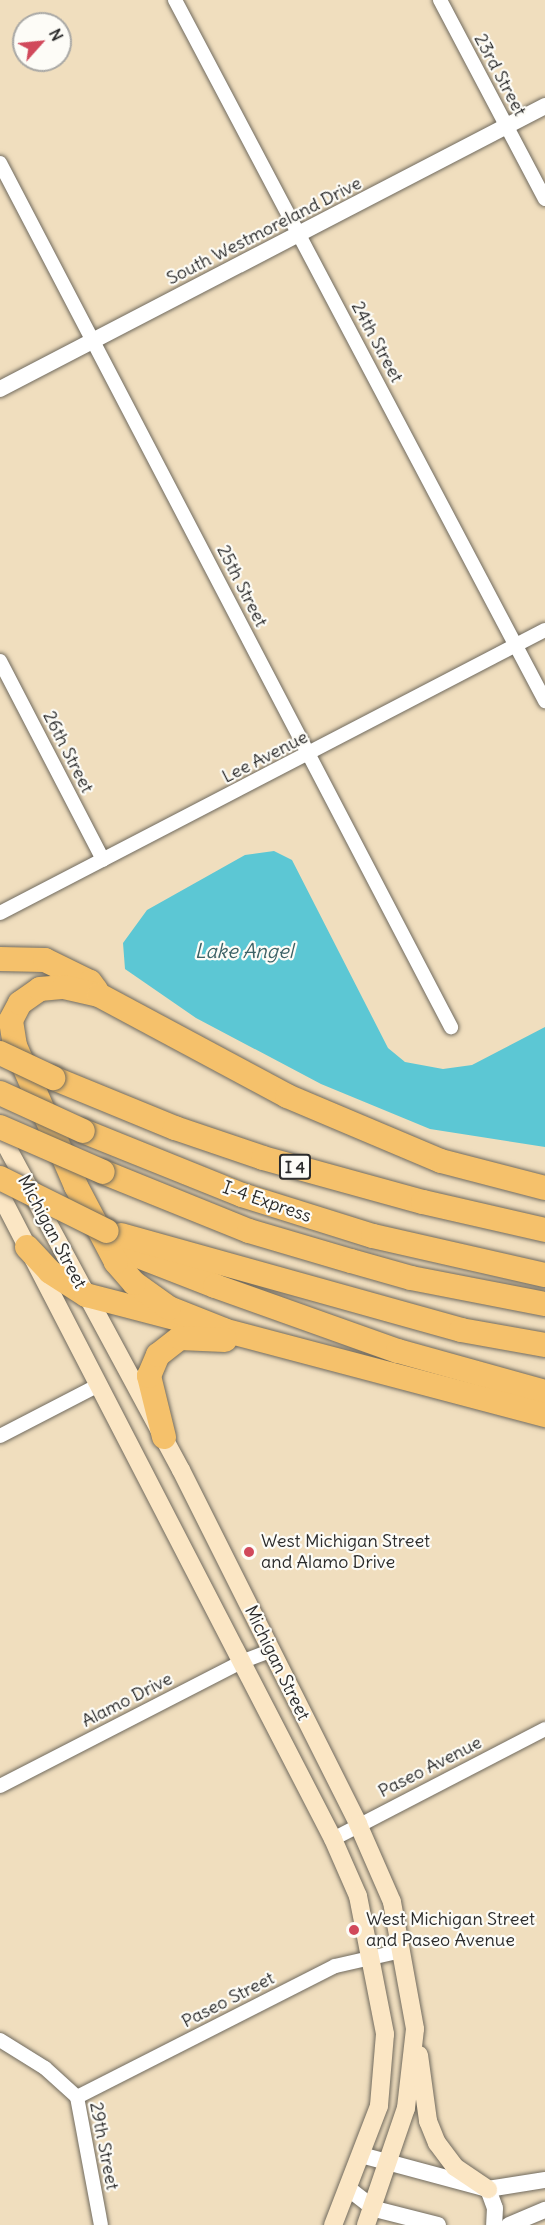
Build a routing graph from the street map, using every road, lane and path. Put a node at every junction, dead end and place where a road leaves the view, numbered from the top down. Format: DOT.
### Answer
graph roads {
  1 [pos="175,0"];
  2 [pos="440,0"];
  3 [pos="545,106"];
  4 [pos="507,126"];
  5 [pos="0,163"];
  6 [pos="545,199"];
  7 [pos="301,235"];
  8 [pos="94,340"];
  9 [pos="0,389"];
  10 [pos="545,630"];
  11 [pos="516,645"];
  12 [pos="0,661"];
  13 [pos="545,701"];
  14 [pos="309,754"];
  15 [pos="103,860"];
  16 [pos="0,913"];
  17 [pos="0,959"];
  18 [pos="99,995"];
  19 [pos="451,1027"];
  20 [pos="0,1053"];
  21 [pos="0,1094"];
  22 [pos="346,1119"];
  23 [pos="0,1127"];
  24 [pos="0,1134"];
  25 [pos="545,1173"];
  26 [pos="0,1178"];
  27 [pos="545,1188"];
  28 [pos="0,1194"];
  29 [pos="545,1230"];
  30 [pos="107,1231"];
  31 [pos="27,1247"];
  32 [pos="545,1275"];
  33 [pos="86,1295"];
  34 [pos="545,1304"];
  35 [pos="224,1330"];
  36 [pos="545,1346"];
  37 [pos="336,1362"];
  38 [pos="99,1385"];
  39 [pos="545,1392"];
  40 [pos="545,1415"];
  41 [pos="0,1436"];
  42 [pos="164,1437"];
  43 [pos="272,1650"];
  44 [pos="241,1662"];
  45 [pos="545,1729"];
  46 [pos="0,1786"];
  47 [pos="358,1824"];
  48 [pos="333,1839"];
  49 [pos="401,1951"];
  50 [pos="371,1955"];
  51 [pos="415,2029"];
  52 [pos="0,2040"];
  53 [pos="77,2097"];
  54 [pos="362,2155"];
  55 [pos="389,2164"];
  56 [pos="545,2180"];
  57 [pos="349,2189"];
  58 [pos="488,2189"];
  59 [pos="545,2210"];
  60 [pos="370,2217"];
  61 [pos="101,2225"];
  62 [pos="333,2225"];
  63 [pos="438,2225"];
  64 [pos="494,2225"];
  65 [pos="509,2225"];
  1 -- 7 [label="street, 24th Street"];
  2 -- 4 [label="street, 23rd Street"];
  3 -- 4 [label="street, South Westmoreland Drive"];
  4 -- 6 [label="street, 23rd Street"];
  4 -- 7 [label="street, South Westmoreland Drive"];
  5 -- 8 [label="street, 25th Street"];
  7 -- 8 [label="street, South Westmoreland Drive"];
  7 -- 11 [label="street, 24th Street"];
  8 -- 9 [label="street, South Westmoreland Drive"];
  8 -- 14 [label="street, 25th Street"];
  10 -- 11 [label="street, Lee Avenue"];
  11 -- 13 [label="street, 24th Street"];
  11 -- 14 [label="street, Lee Avenue"];
  12 -- 15 [label="street, 26th Street"];
  14 -- 15 [label="street, Lee Avenue"];
  14 -- 19 [label="street, 25th Street"];
  15 -- 16 [label="street, Lee Avenue"];
  17 -- 18 [label="highway"];
  18 -- 22 [label="highway"];
  18 -- 35 [label="highway"];
  20 -- 29 [label="highway, I 4, bridge"];
  21 -- 32 [label="highway, I-4 Express, bridge"];
  22 -- 25 [label="highway"];
  22 -- 27 [label="highway"];
  23 -- 34 [label="highway, I-4 Express, bridge"];
  24 -- 33 [label="main road, Michigan Street"];
  26 -- 30 [label="highway, bridge"];
  28 -- 31 [label="main road, Michigan Street"];
  30 -- 36 [label="highway"];
  30 -- 39 [label="highway"];
  31 -- 33 [label="highway"];
  31 -- 38 [label="main road, Michigan Street"];
  33 -- 35 [label="highway"];
  33 -- 42 [label="main road, Michigan Street"];
  35 -- 37 [label="highway"];
  37 -- 40 [label="highway"];
  37 -- 42 [label="highway"];
  38 -- 41 [label="street"];
  38 -- 44 [label="main road, Michigan Street"];
  42 -- 43 [label="main road, Michigan Street"];
  43 -- 44 [label="street, Alamo Drive"];
  43 -- 47 [label="main road, Michigan Street"];
  44 -- 46 [label="street, Alamo Drive"];
  44 -- 48 [label="main road, Michigan Street"];
  45 -- 47 [label="street, Paseo Avenue"];
  47 -- 48 [label="street, Paseo Avenue"];
  47 -- 49 [label="main road, Michigan Street"];
  48 -- 50 [label="main road, Michigan Street"];
  49 -- 50 [label="street, Paseo Street"];
  49 -- 51 [label="main road, Michigan Street"];
  50 -- 53 [label="street, Paseo Street"];
  50 -- 54 [label="main road, Michigan Street"];
  51 -- 55 [label="main road, Michigan Street"];
  51 -- 58 [label="main road"];
  52 -- 53 [label="street, 29th Street"];
  53 -- 61 [label="street, 29th Street"];
  54 -- 55 [label="street"];
  54 -- 57 [label="main road, Michigan Street"];
  55 -- 58 [label="street"];
  55 -- 60 [label="main road, Michigan Street"];
  56 -- 58 [label="street"];
  57 -- 60 [label="street"];
  57 -- 62 [label="main road, Michigan Street"];
  58 -- 64 [label="street"];
  59 -- 65 [label="street"];
  60 -- 63 [label="street"];
}
